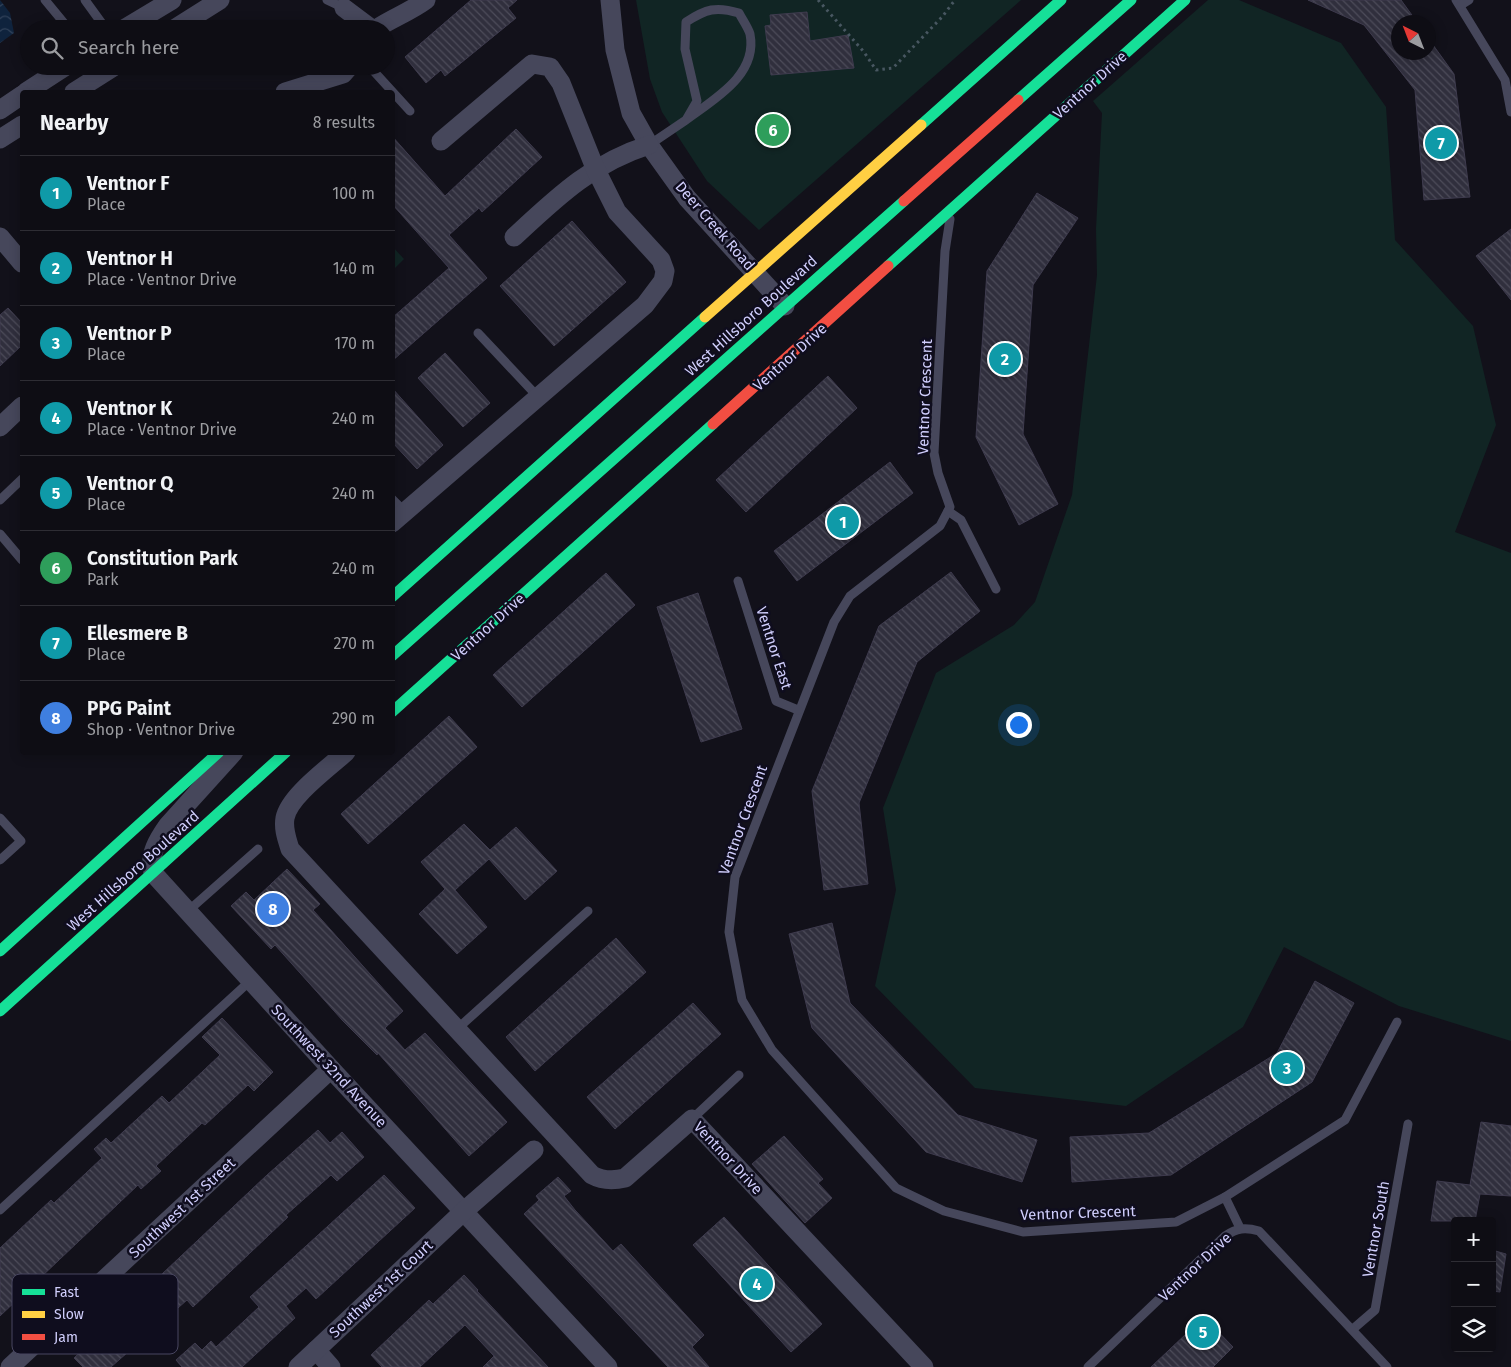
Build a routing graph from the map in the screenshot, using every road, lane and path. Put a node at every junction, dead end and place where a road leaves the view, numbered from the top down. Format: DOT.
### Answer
graph roads {
  1 [pos="45,0"];
  2 [pos="85,0"];
  3 [pos="172,0"];
  4 [pos="220,0"];
  5 [pos="426,0"];
  6 [pos="610,0"];
  7 [pos="818,0"];
  8 [pos="955,0"];
  9 [pos="1061,0"];
  10 [pos="1131,0"];
  11 [pos="1185,0"];
  12 [pos="1469,0"];
  13 [pos="338,3"];
  14 [pos="1458,3"];
  15 [pos="62,20"];
  16 [pos="99,20"];
  17 [pos="139,20"];
  18 [pos="188,20"];
  19 [pos="360,20"];
  20 [pos="391,20"];
  21 [pos="52,75"];
  22 [pos="96,75"];
  23 [pos="340,75"];
  24 [pos="377,75"];
  25 [pos="29,90"];
  26 [pos="77,90"];
  27 [pos="291,90"];
  28 [pos="391,90"];
  29 [pos="395,95"];
  30 [pos="20,96"];
  31 [pos="0,110"];
  32 [pos="410,111"];
  33 [pos="1511,112"];
  34 [pos="686,120"];
  35 [pos="20,126"];
  36 [pos="0,139"];
  37 [pos="441,141"];
  38 [pos="649,144"];
  39 [pos="594,168"];
  40 [pos="951,210"];
  41 [pos="0,236"];
  42 [pos="514,237"];
  43 [pos="20,261"];
  44 [pos="755,272"];
  45 [pos="785,306"];
  46 [pos="478,333"];
  47 [pos="538,397"];
  48 [pos="20,408"];
  49 [pos="0,427"];
  50 [pos="20,480"];
  51 [pos="0,500"];
  52 [pos="948,511"];
  53 [pos="397,512"];
  54 [pos="0,534"];
  55 [pos="20,558"];
  56 [pos="738,581"];
  57 [pos="996,589"];
  58 [pos="395,593"];
  59 [pos="395,653"];
  60 [pos="395,709"];
  61 [pos="798,710"];
  62 [pos="216,755"];
  63 [pos="231,755"];
  64 [pos="283,755"];
  65 [pos="343,755"];
  66 [pos="0,818"];
  67 [pos="258,848"];
  68 [pos="0,860"];
  69 [pos="153,873"];
  70 [pos="188,911"];
  71 [pos="588,911"];
  72 [pos="0,951"];
  73 [pos="250,981"];
  74 [pos="0,1011"];
  75 [pos="1397,1022"];
  76 [pos="456,1030"];
  77 [pos="331,1070"];
  78 [pos="739,1076"];
  79 [pos="692,1118"];
  80 [pos="1408,1124"];
  81 [pos="534,1150"];
  82 [pos="1225,1197"];
  83 [pos="0,1210"];
  84 [pos="464,1211"];
  85 [pos="1240,1228"];
  86 [pos="111,1274"];
  87 [pos="1353,1329"];
  88 [pos="316,1350"];
  89 [pos="24,1354"];
  90 [pos="10,1367"];
  91 [pos="298,1367"];
  92 [pos="331,1367"];
  93 [pos="608,1367"];
  94 [pos="924,1367"];
  95 [pos="1088,1367"];
  96 [pos="1387,1367"];
  1 -- 15 [label="lane"];
  2 -- 16 [label="lane"];
  3 -- 17 [label="street"];
  4 -- 18 [label="street"];
  5 -- 20 [label="street"];
  6 -- 38 [label="street, Deer Creek Road"];
  7 -- 8 [label="path"];
  9 -- 44 [label="main road, West Hillsboro Boulevard"];
  10 -- 45 [label="main road, West Hillsboro Boulevard"];
  11 -- 40 [label="main road, Ventnor Drive"];
  12 -- 14 [label="lane"];
  13 -- 19 [label="street"];
  14 -- 33 [label="lane"];
  21 -- 25 [label="street"];
  22 -- 26 [label="street"];
  23 -- 27 [label="street"];
  24 -- 28 [label="lane"];
  29 -- 32 [label="lane"];
  30 -- 31 [label="street"];
  34 -- 34 [label="lane"];
  34 -- 38 [label="lane"];
  35 -- 36 [label="street"];
  37 -- 39 [label="street"];
  38 -- 39 [label="street"];
  38 -- 44 [label="street, Deer Creek Road"];
  39 -- 42 [label="street"];
  39 -- 47 [label="street"];
  40 -- 52 [label="lane, Ventnor Crescent"];
  40 -- 60 [label="main road, Ventnor Drive"];
  41 -- 43 [label="street"];
  44 -- 45 [label="street, Deer Creek Road"];
  44 -- 58 [label="main road, West Hillsboro Boulevard"];
  45 -- 59 [label="main road, West Hillsboro Boulevard"];
  46 -- 47 [label="lane"];
  47 -- 53 [label="street"];
  48 -- 49 [label="street"];
  50 -- 51 [label="lane"];
  52 -- 57 [label="lane"];
  52 -- 61 [label="lane, Ventnor Crescent"];
  54 -- 55 [label="lane"];
  56 -- 61 [label="lane, Ventnor East"];
  61 -- 82 [label="lane, Ventnor Crescent"];
  62 -- 72 [label="main road, West Hillsboro Boulevard"];
  63 -- 69 [label="street"];
  64 -- 69 [label="main road, West Hillsboro Boulevard"];
  65 -- 76 [label="street, Ventnor Drive"];
  66 -- 68 [label="lane"];
  67 -- 70 [label="lane"];
  69 -- 70 [label="street, Southwest 32nd Avenue"];
  69 -- 74 [label="main road, West Hillsboro Boulevard"];
  70 -- 73 [label="street, Southwest 32nd Avenue"];
  71 -- 76 [label="lane"];
  73 -- 77 [label="street, Southwest 32nd Avenue"];
  73 -- 83 [label="lane"];
  75 -- 82 [label="lane, Ventnor Crescent"];
  76 -- 79 [label="street, Ventnor Drive"];
  77 -- 84 [label="street, Southwest 32nd Avenue"];
  77 -- 86 [label="street, Southwest 1st Street"];
  78 -- 79 [label="lane"];
  79 -- 94 [label="street, Ventnor Drive"];
  80 -- 87 [label="lane, Ventnor South"];
  81 -- 84 [label="street, Southwest 1st Court"];
  82 -- 85 [label="lane"];
  84 -- 88 [label="street, Southwest 1st Court"];
  84 -- 93 [label="street, Southwest 32nd Avenue"];
  85 -- 87 [label="lane, Ventnor Drive"];
  85 -- 95 [label="lane, Ventnor Drive"];
  87 -- 96 [label="lane, Ventnor Drive"];
  88 -- 91 [label="street, Southwest 1st Court"];
  88 -- 92 [label="street"];
  89 -- 90 [label="street, Southwest 1st Street"];
}
